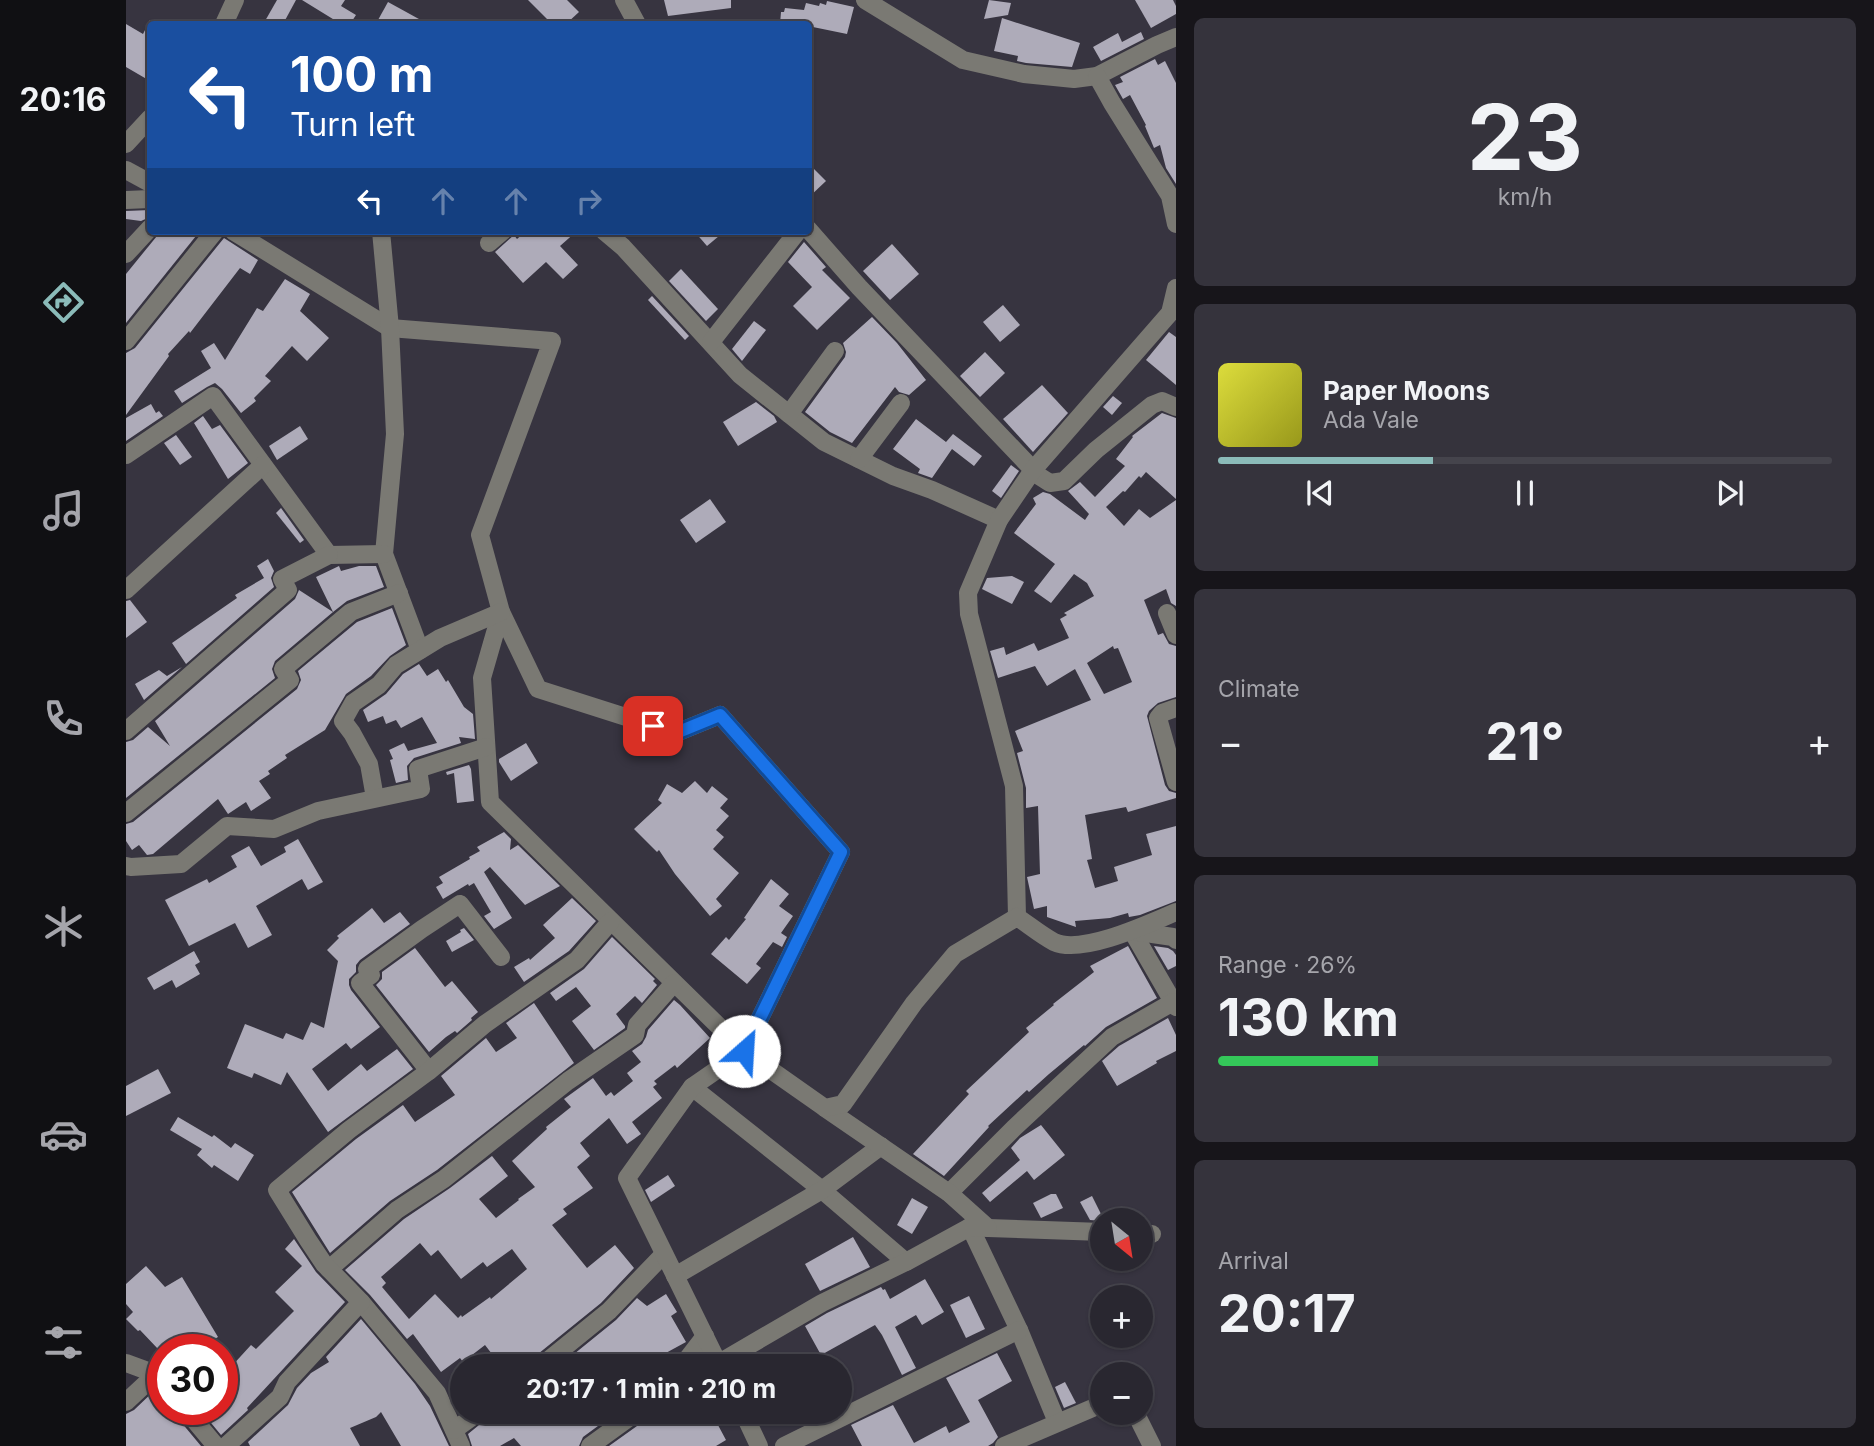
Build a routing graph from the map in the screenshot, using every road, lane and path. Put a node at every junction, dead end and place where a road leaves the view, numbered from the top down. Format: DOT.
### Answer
graph roads {
  1 [pos="235,0"];
  2 [pos="624,0"];
  3 [pos="865,0"];
  4 [pos="225,21"];
  5 [pos="635,21"];
  6 [pos="1176,37"];
  7 [pos="1097,76"];
  8 [pos="147,121"];
  9 [pos="126,144"];
  10 [pos="126,170"];
  11 [pos="147,181"];
  12 [pos="147,199"];
  13 [pos="126,200"];
  14 [pos="1176,224"];
  15 [pos="147,231"];
  16 [pos="812,234"];
  17 [pos="212,235"];
  18 [pos="239,235"];
  19 [pos="381,235"];
  20 [pos="498,235"];
  21 [pos="609,235"];
  22 [pos="796,235"];
  23 [pos="489,243"];
  24 [pos="126,254"];
  25 [pos="1176,288"];
  26 [pos="390,328"];
  27 [pos="126,341"];
  28 [pos="710,342"];
  29 [pos="835,351"];
  30 [pos="901,403"];
  31 [pos="1176,407"];
  32 [pos="789,414"];
  33 [pos="126,454"];
  34 [pos="859,459"];
  35 [pos="263,465"];
  36 [pos="1033,470"];
  37 [pos="999,520"];
  38 [pos="384,554"];
  39 [pos="329,555"];
  40 [pos="126,590"];
  41 [pos="399,593"];
  42 [pos="501,612"];
  43 [pos="1167,613"];
  44 [pos="1176,635"];
  45 [pos="420,650"];
  46 [pos="1176,708"];
  47 [pos="126,731"];
  48 [pos="486,747"];
  49 [pos="1176,782"];
  50 [pos="375,799"];
  51 [pos="126,813"];
  52 [pos="126,866"];
  53 [pos="1176,912"];
  54 [pos="1017,917"];
  55 [pos="611,920"];
  56 [pos="1132,930"];
  57 [pos="1176,940"];
  58 [pos="500,957"];
  59 [pos="674,983"];
  60 [pos="1175,1004"];
  61 [pos="744,1051"];
  62 [pos="429,1071"];
  63 [pos="692,1087"];
  64 [pos="825,1108"];
  65 [pos="881,1146"];
  66 [pos="822,1190"];
  67 [pos="949,1193"];
  68 [pos="979,1227"];
  69 [pos="1090,1232"];
  70 [pos="664,1254"];
  71 [pos="905,1262"];
  72 [pos="329,1269"];
  73 [pos="675,1276"];
  74 [pos="361,1302"];
  75 [pos="1019,1330"];
  76 [pos="705,1336"];
  77 [pos="556,1354"];
  78 [pos="691,1354"];
  79 [pos="714,1354"];
  80 [pos="738,1354"];
  81 [pos="126,1363"];
  82 [pos="147,1373"];
  83 [pos="147,1387"];
  84 [pos="126,1402"];
  85 [pos="1090,1409"];
  86 [pos="1058,1422"];
  87 [pos="469,1424"];
  88 [pos="620,1424"];
  89 [pos="749,1424"];
  90 [pos="198,1425"];
  91 [pos="1142,1425"];
  92 [pos="458,1438"];
  93 [pos="216,1446"];
  94 [pos="226,1446"];
  95 [pos="590,1446"];
  96 [pos="759,1446"];
  97 [pos="784,1446"];
  98 [pos="1004,1446"];
  99 [pos="1152,1446"];
  1 -- 4 [label="street"];
  2 -- 5 [label="street"];
  3 -- 7 [label="street"];
  6 -- 7 [label="street"];
  7 -- 14 [label="street"];
  8 -- 9 [label="street"];
  10 -- 11 [label="street"];
  12 -- 13 [label="street"];
  15 -- 24 [label="street"];
  16 -- 36 [label="street"];
  17 -- 27 [label="street"];
  18 -- 26 [label="street"];
  19 -- 26 [label="street"];
  20 -- 23 [label="street"];
  21 -- 28 [label="street"];
  22 -- 28 [label="street"];
  25 -- 36 [label="street"];
  26 -- 38 [label="street"];
  26 -- 42 [label="street"];
  28 -- 32 [label="street"];
  29 -- 32 [label="street"];
  30 -- 34 [label="street"];
  31 -- 36 [label="street"];
  32 -- 34 [label="street"];
  33 -- 35 [label="street"];
  34 -- 37 [label="street"];
  35 -- 39 [label="street"];
  35 -- 40 [label="street"];
  36 -- 37 [label="street"];
  37 -- 54 [label="street"];
  38 -- 39 [label="street"];
  38 -- 41 [label="street"];
  39 -- 47 [label="street"];
  41 -- 45 [label="street"];
  41 -- 51 [label="street"];
  42 -- 45 [label="street"];
  42 -- 48 [label="street"];
  42 -- 61 [label="street"];
  43 -- 44 [label="street"];
  45 -- 50 [label="street"];
  46 -- 49 [label="street"];
  48 -- 50 [label="street"];
  48 -- 55 [label="street"];
  50 -- 52 [label="street"];
  53 -- 56 [label="street"];
  54 -- 56 [label="street"];
  54 -- 64 [label="street"];
  55 -- 59 [label="street"];
  55 -- 62 [label="street"];
  56 -- 57 [label="street"];
  56 -- 60 [label="street"];
  58 -- 62 [label="street"];
  59 -- 61 [label="street"];
  59 -- 72 [label="street"];
  60 -- 67 [label="street"];
  61 -- 63 [label="street"];
  61 -- 64 [label="street"];
  62 -- 72 [label="street"];
  63 -- 66 [label="street"];
  63 -- 70 [label="street"];
  64 -- 65 [label="street"];
  65 -- 66 [label="street"];
  65 -- 67 [label="street"];
  66 -- 71 [label="street"];
  66 -- 73 [label="street"];
  67 -- 68 [label="street"];
  68 -- 69 [label="street"];
  68 -- 71 [label="street"];
  68 -- 75 [label="street"];
  70 -- 73 [label="street"];
  70 -- 77 [label="street"];
  71 -- 80 [label="street"];
  72 -- 74 [label="street"];
  73 -- 76 [label="street"];
  74 -- 92 [label="street"];
  74 -- 94 [label="street"];
  75 -- 86 [label="street"];
  75 -- 97 [label="street"];
  76 -- 78 [label="street"];
  76 -- 79 [label="street"];
  81 -- 82 [label="street"];
  83 -- 84 [label="street"];
  85 -- 86 [label="street"];
  86 -- 98 [label="street"];
  87 -- 92 [label="street"];
  88 -- 95 [label="street"];
  89 -- 96 [label="street"];
  90 -- 93 [label="street"];
  91 -- 99 [label="street"];
}
